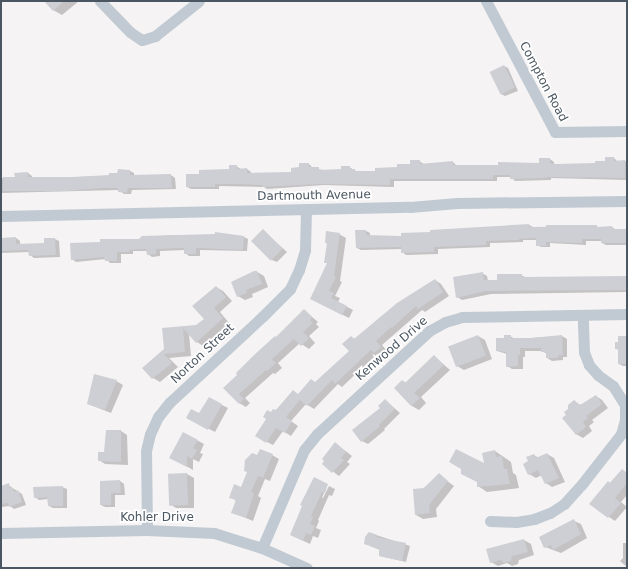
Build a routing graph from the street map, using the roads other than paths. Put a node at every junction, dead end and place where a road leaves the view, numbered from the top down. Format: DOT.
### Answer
graph roads {
  1 [pos="100,1"];
  2 [pos="199,1"];
  3 [pos="486,1"];
  4 [pos="627,131"];
  5 [pos="627,201"];
  6 [pos="306,209"];
  7 [pos="1,216"];
  8 [pos="627,314"];
  9 [pos="583,315"];
  10 [pos="490,521"];
  11 [pos="147,530"];
  12 [pos="1,533"];
  13 [pos="262,548"];
  14 [pos="307,568"];
  1 -- 2 [label="street"];
  3 -- 4 [label="street, Compton Road"];
  5 -- 6 [label="street, Dartmouth Avenue"];
  6 -- 7 [label="street, Dartmouth Avenue"];
  6 -- 11 [label="street, Norton Street"];
  8 -- 9 [label="street, Kenwood Drive"];
  9 -- 10 [label="street"];
  9 -- 13 [label="street, Kenwood Drive"];
  11 -- 12 [label="street, Kohler Drive"];
  11 -- 13 [label="street, Kohler Drive"];
  13 -- 14 [label="street, Kohler Drive"];
}
